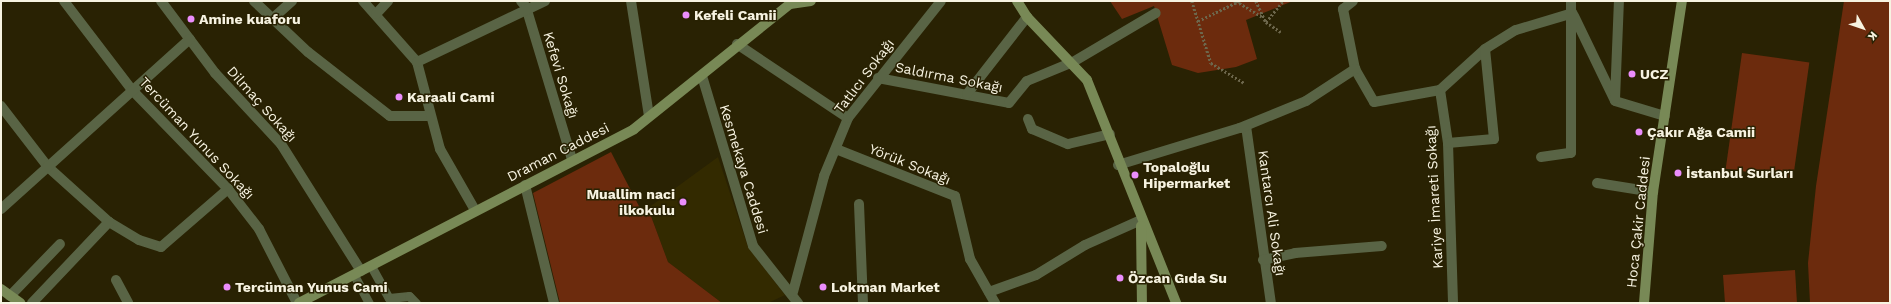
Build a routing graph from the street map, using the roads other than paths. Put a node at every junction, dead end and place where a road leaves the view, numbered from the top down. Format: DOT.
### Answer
graph roads {
  1 [pos="64,1"];
  2 [pos="161,1"];
  3 [pos="254,1"];
  4 [pos="292,1"];
  5 [pos="363,1"];
  6 [pos="388,1"];
  7 [pos="545,1"];
  8 [pos="631,1"];
  9 [pos="811,1"];
  10 [pos="941,1"];
  11 [pos="1018,1"];
  12 [pos="1353,1"];
  13 [pos="1571,1"];
  14 [pos="1619,1"];
  15 [pos="1682,1"];
  16 [pos="790,3"];
  17 [pos="524,4"];
  18 [pos="1156,13"];
  19 [pos="1573,13"];
  20 [pos="376,14"];
  21 [pos="1027,17"];
  22 [pos="272,19"];
  23 [pos="190,40"];
  24 [pos="737,44"];
  25 [pos="1485,49"];
  26 [pos="417,62"];
  27 [pos="1072,62"];
  28 [pos="1355,69"];
  29 [pos="702,76"];
  30 [pos="878,78"];
  31 [pos="132,90"];
  32 [pos="1440,90"];
  33 [pos="967,94"];
  34 [pos="1615,100"];
  35 [pos="1,106"];
  36 [pos="429,116"];
  37 [pos="649,116"];
  38 [pos="1664,116"];
  39 [pos="848,118"];
  40 [pos="1028,119"];
  41 [pos="1246,126"];
  42 [pos="1110,134"];
  43 [pos="1448,143"];
  44 [pos="836,149"];
  45 [pos="1541,157"];
  46 [pos="572,159"];
  47 [pos="1118,164"];
  48 [pos="48,167"];
  49 [pos="1596,183"];
  50 [pos="525,185"];
  51 [pos="228,188"];
  52 [pos="1653,192"];
  53 [pos="859,204"];
  54 [pos="1,210"];
  55 [pos="475,210"];
  56 [pos="1141,220"];
  57 [pos="109,222"];
  58 [pos="60,244"];
  59 [pos="1382,246"];
  60 [pos="1263,260"];
  61 [pos="371,266"];
  62 [pos="358,273"];
  63 [pos="116,280"];
  64 [pos="1,289"];
  65 [pos="793,292"];
  66 [pos="989,292"];
  67 [pos="10,296"];
  68 [pos="20,303"];
  69 [pos="32,303"];
  70 [pos="128,303"];
  71 [pos="298,303"];
  72 [pos="369,303"];
  73 [pos="416,303"];
  74 [pos="554,303"];
  75 [pos="798,303"];
  76 [pos="864,303"];
  77 [pos="995,303"];
  78 [pos="1142,303"];
  79 [pos="1176,303"];
  80 [pos="1271,303"];
  81 [pos="1453,303"];
  82 [pos="1644,303"];
  1 -- 31 [label="street, Tercüman Yunus Sokağı"];
  2 -- 23 [label="street, Dilmaç Sokağı"];
  3 -- 22 [label="street"];
  4 -- 22 [label="street"];
  5 -- 20 [label="street"];
  6 -- 20 [label="street"];
  7 -- 17 [label="street"];
  8 -- 37 [label="street"];
  9 -- 16 [label="street, Draman Caddesi"];
  10 -- 30 [label="street, Tatlıcı Sokağı"];
  11 -- 21 [label="street"];
  12 -- 28 [label="street"];
  13 -- 19 [label="street"];
  14 -- 34 [label="street"];
  15 -- 38 [label="street, Hoca Çakir Caddesi"];
  16 -- 24 [label="street, Draman Caddesi"];
  17 -- 26 [label="street"];
  17 -- 46 [label="street, Kefevi Sokağı"];
  18 -- 27 [label="street"];
  19 -- 25 [label="street"];
  19 -- 34 [label="street"];
  19 -- 45 [label="street"];
  20 -- 26 [label="street"];
  21 -- 27 [label="street"];
  21 -- 33 [label="street"];
  22 -- 36 [label="street"];
  23 -- 31 [label="street"];
  23 -- 62 [label="street, Dilmaç Sokağı"];
  24 -- 29 [label="street, Draman Caddesi"];
  24 -- 39 [label="street"];
  25 -- 32 [label="street"];
  25 -- 43 [label="street"];
  26 -- 36 [label="street"];
  27 -- 33 [label="street, Saldırma Sokağı"];
  27 -- 42 [label="street"];
  28 -- 32 [label="street"];
  28 -- 41 [label="street"];
  29 -- 37 [label="street, Draman Caddesi"];
  29 -- 65 [label="street, Kesmekaya Caddesi"];
  30 -- 33 [label="street, Saldırma Sokağı"];
  30 -- 39 [label="street, Tatlıcı Sokağı"];
  31 -- 48 [label="street"];
  31 -- 51 [label="street, Tercüman Yunus Sokağı"];
  32 -- 43 [label="street, Kariye İmareti Sokağı"];
  34 -- 38 [label="street"];
  35 -- 48 [label="street"];
  36 -- 55 [label="street"];
  37 -- 46 [label="street, Draman Caddesi"];
  38 -- 52 [label="street, Hoca Çakir Caddesi"];
  39 -- 44 [label="street, Tatlıcı Sokağı"];
  40 -- 42 [label="street"];
  41 -- 47 [label="street"];
  41 -- 60 [label="street, Kantarcı Ali Sokağı"];
  42 -- 47 [label="street"];
  43 -- 81 [label="street, Kariye İmareti Sokağı"];
  44 -- 65 [label="street, Tatlıcı Sokağı"];
  44 -- 66 [label="street, Yörük Sokağı"];
  46 -- 50 [label="street, Draman Caddesi"];
  47 -- 56 [label="street"];
  48 -- 54 [label="street"];
  48 -- 57 [label="street"];
  49 -- 52 [label="street"];
  50 -- 55 [label="street, Draman Caddesi"];
  50 -- 74 [label="street"];
  51 -- 57 [label="street"];
  51 -- 71 [label="street, Tercüman Yunus Sokağı"];
  52 -- 82 [label="street, Hoca Çakir Caddesi"];
  53 -- 76 [label="street"];
  55 -- 61 [label="street, Draman Caddesi"];
  56 -- 66 [label="street"];
  56 -- 78 [label="street"];
  56 -- 79 [label="street"];
  57 -- 69 [label="street"];
  58 -- 67 [label="street"];
  59 -- 60 [label="street"];
  60 -- 80 [label="street, Kantarcı Ali Sokağı"];
  61 -- 62 [label="street, Draman Caddesi"];
  61 -- 73 [label="lane"];
  62 -- 71 [label="street, Draman Caddesi"];
  62 -- 72 [label="lane"];
  63 -- 70 [label="street"];
  64 -- 67 [label="street"];
  65 -- 75 [label="street, Kesmekaya Caddesi"];
  66 -- 77 [label="street, Yörük Sokağı"];
  67 -- 68 [label="street"];
}
